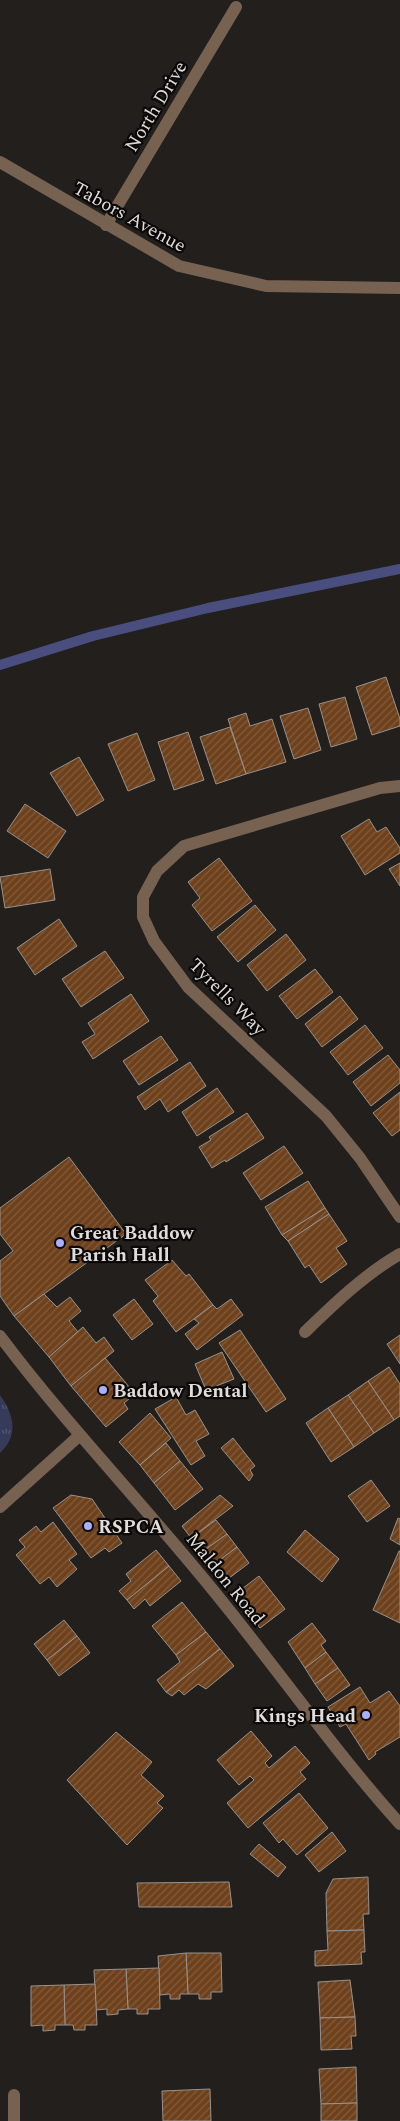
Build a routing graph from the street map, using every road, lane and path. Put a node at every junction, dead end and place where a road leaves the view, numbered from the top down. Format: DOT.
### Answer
graph roads {
  1 [pos="236,7"];
  2 [pos="0,162"];
  3 [pos="106,225"];
  4 [pos="400,288"];
  5 [pos="400,786"];
  6 [pos="400,1217"];
  7 [pos="400,1254"];
  8 [pos="305,1332"];
  9 [pos="0,1336"];
  10 [pos="80,1435"];
  11 [pos="0,1507"];
  12 [pos="400,1824"];
  13 [pos="14,2095"];
  14 [pos="14,2121"];
  1 -- 3 [label="street, North Drive"];
  2 -- 3 [label="street, Tabors Avenue"];
  3 -- 4 [label="street, Tabors Avenue"];
  5 -- 6 [label="street, Tyrells Way"];
  7 -- 8 [label="street"];
  9 -- 10 [label="street, Maldon Road"];
  10 -- 11 [label="street"];
  10 -- 12 [label="street, Maldon Road"];
  13 -- 14 [label="street"];
}
